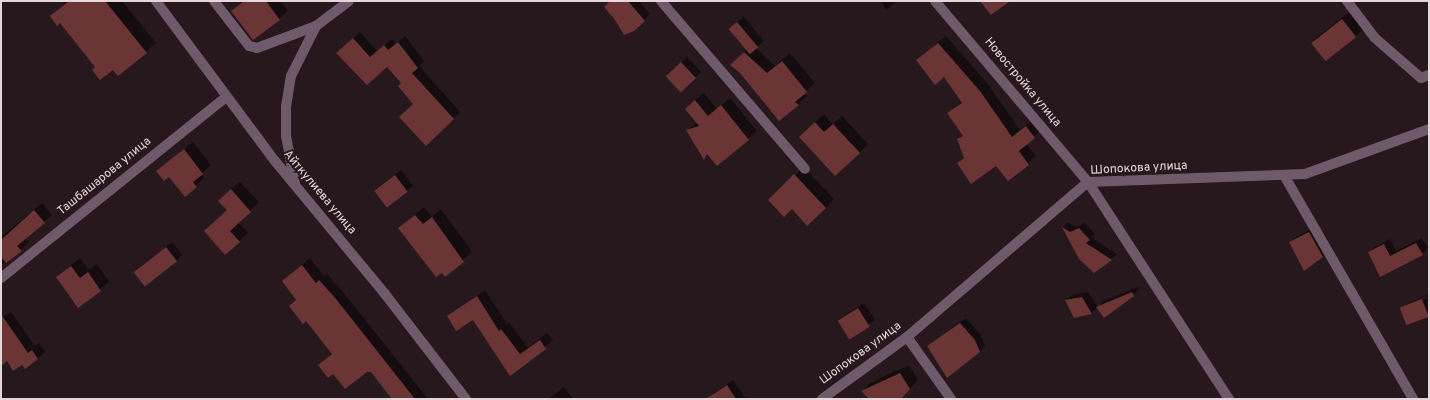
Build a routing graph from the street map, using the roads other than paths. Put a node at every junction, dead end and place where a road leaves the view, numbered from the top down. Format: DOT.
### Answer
graph roads {
  1 [pos="156,1"];
  2 [pos="214,1"];
  3 [pos="349,1"];
  4 [pos="660,1"];
  5 [pos="935,1"];
  6 [pos="1347,1"];
  7 [pos="316,26"];
  8 [pos="1429,75"];
  9 [pos="226,97"];
  10 [pos="1429,128"];
  11 [pos="805,169"];
  12 [pos="1285,177"];
  13 [pos="1088,182"];
  14 [pos="295,185"];
  15 [pos="1,278"];
  16 [pos="907,337"];
  17 [pos="466,399"];
  18 [pos="822,399"];
  19 [pos="951,399"];
  20 [pos="1229,399"];
  21 [pos="1413,399"];
  1 -- 9 [label="street, Айткулиева улица"];
  2 -- 7 [label="street"];
  3 -- 7 [label="street"];
  4 -- 11 [label="street"];
  5 -- 13 [label="street, Новостройка улица"];
  6 -- 8 [label="street"];
  7 -- 14 [label="street"];
  9 -- 14 [label="street, Айткулиева улица"];
  9 -- 15 [label="street, Ташбашарова улица"];
  10 -- 12 [label="street, Шопокова улица"];
  12 -- 13 [label="street, Шопокова улица"];
  12 -- 21 [label="street"];
  13 -- 16 [label="street, Шопокова улица"];
  13 -- 20 [label="street, Новостройка улица"];
  14 -- 17 [label="street, Айткулиева улица"];
  16 -- 18 [label="street, Шопокова улица"];
  16 -- 19 [label="street"];
}
